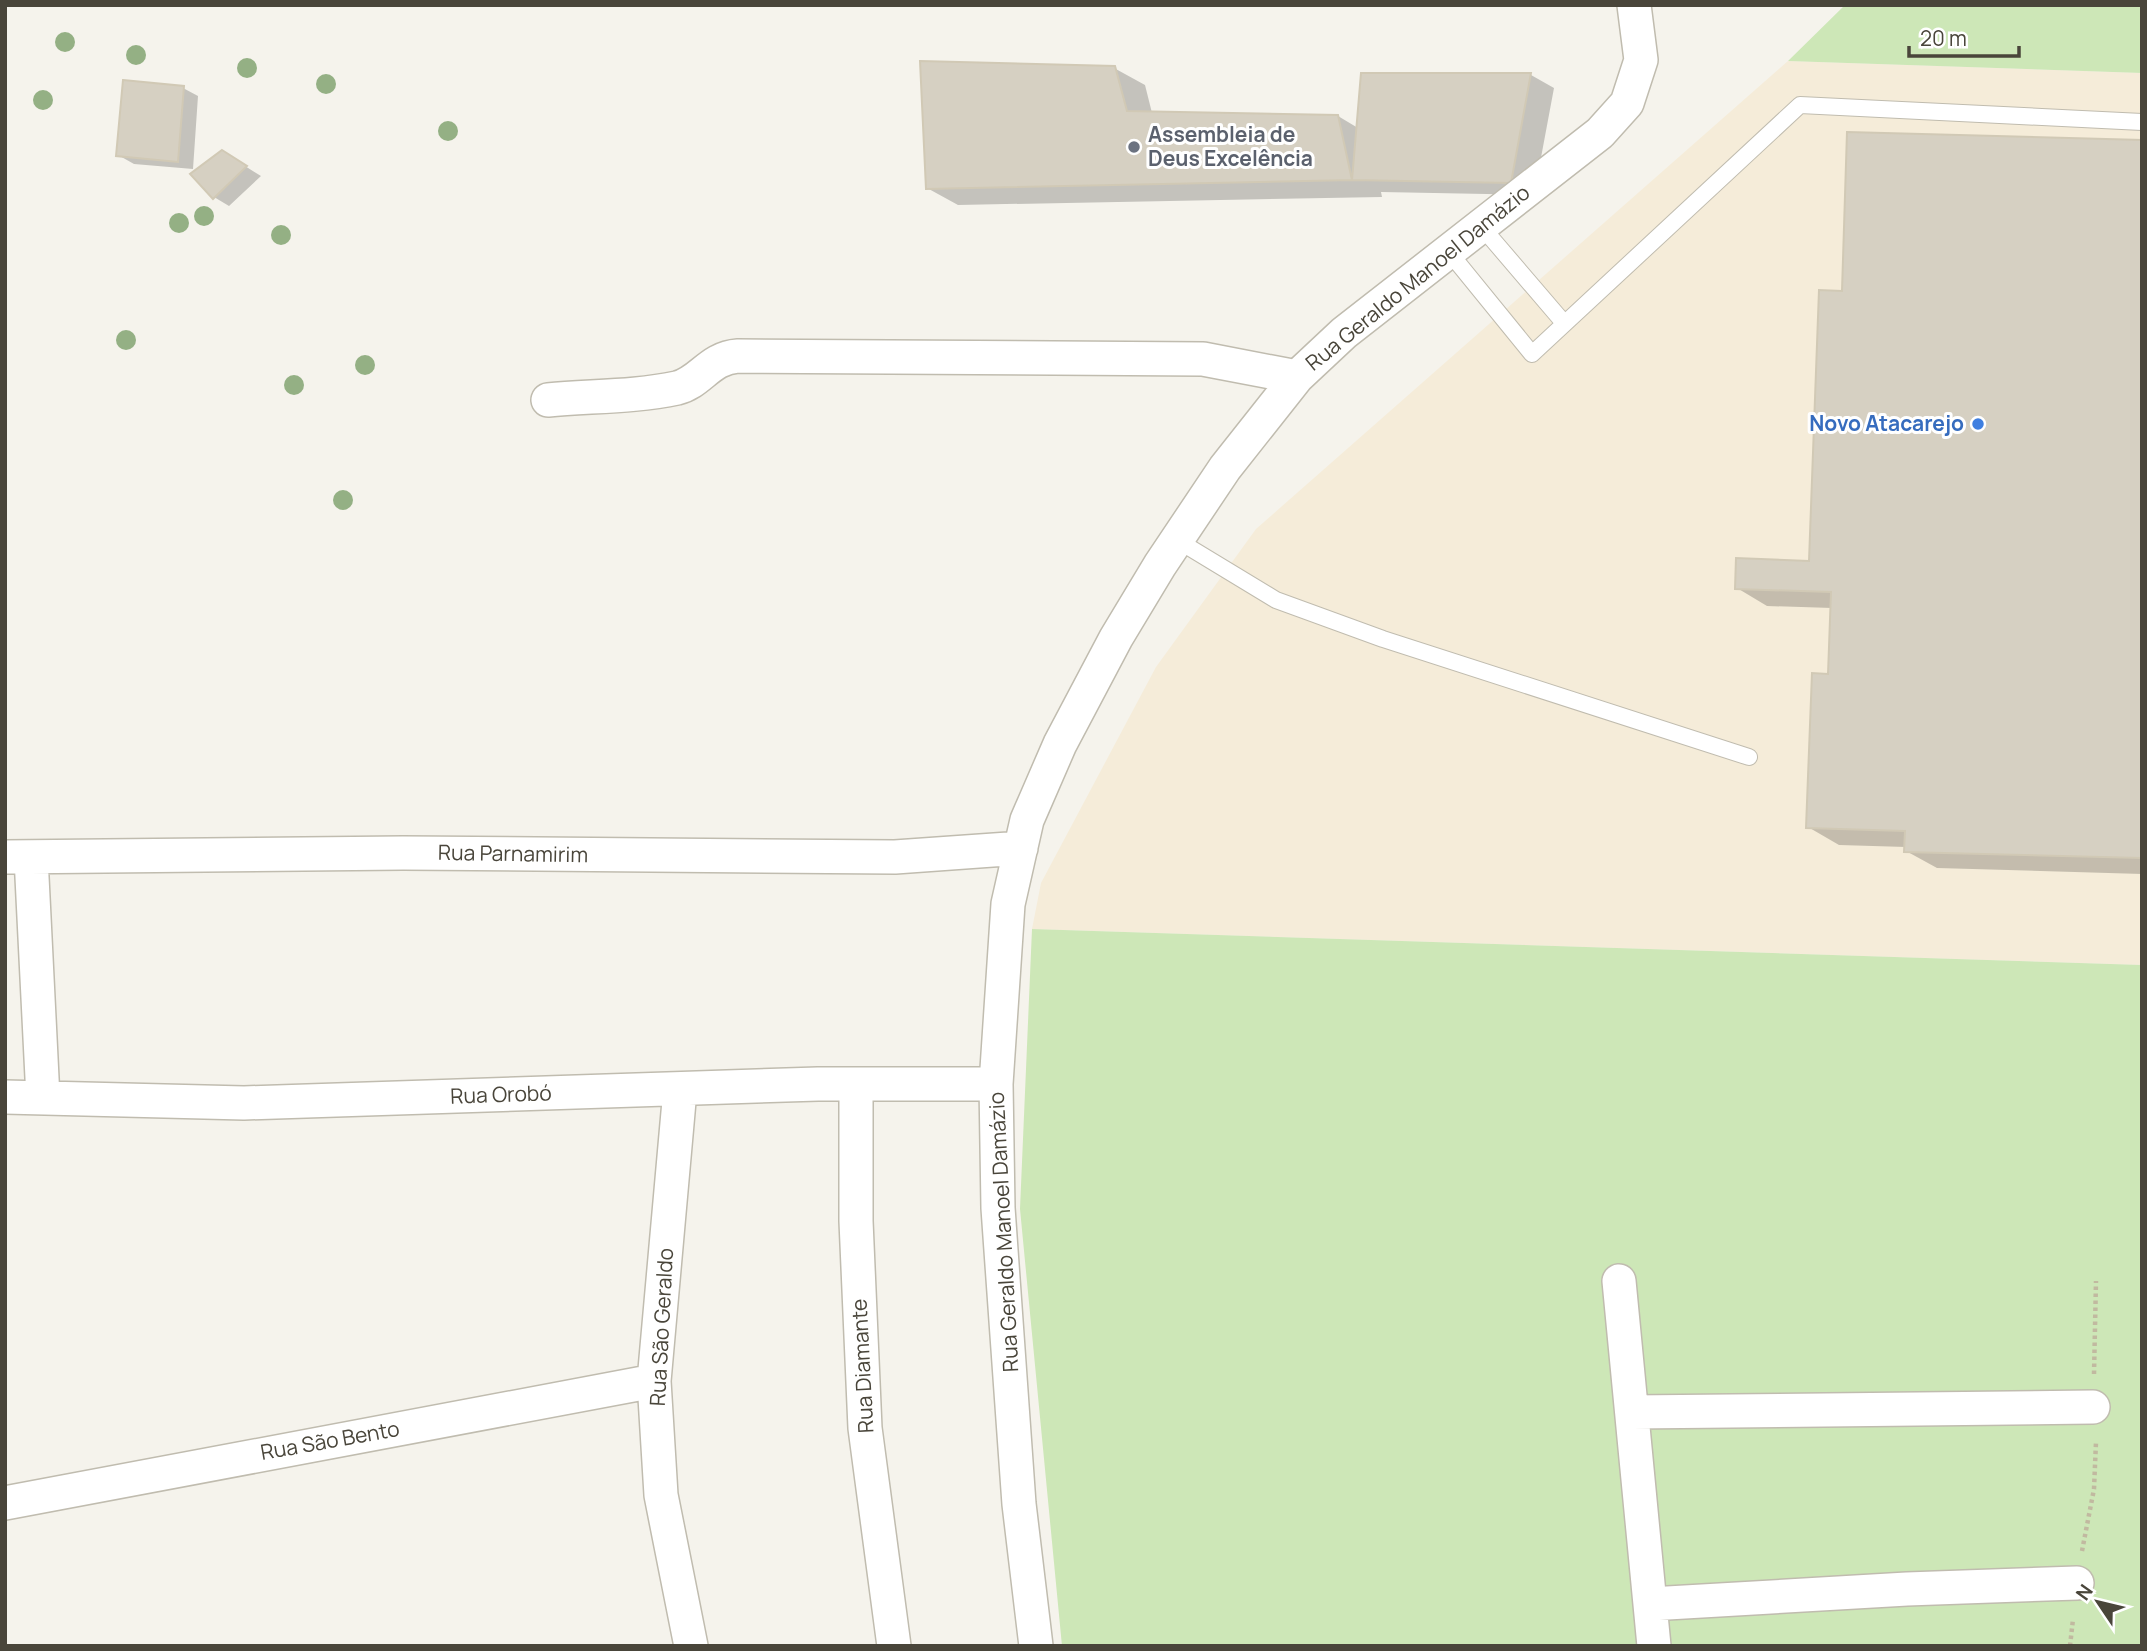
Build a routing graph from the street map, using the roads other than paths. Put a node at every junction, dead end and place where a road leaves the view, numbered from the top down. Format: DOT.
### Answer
graph roads {
  1 [pos="1634,5"];
  2 [pos="2142,122"];
  3 [pos="1481,226"];
  4 [pos="1449,252"];
  5 [pos="1564,323"];
  6 [pos="1297,377"];
  7 [pos="548,400"];
  8 [pos="1177,540"];
  9 [pos="1749,757"];
  10 [pos="1021,848"];
  11 [pos="18,857"];
  12 [pos="856,1084"];
  13 [pos="996,1084"];
  14 [pos="680,1090"];
  15 [pos="5,1097"];
  16 [pos="43,1098"];
  17 [pos="1619,1281"];
  18 [pos="654,1381"];
  19 [pos="2093,1406"];
  20 [pos="1632,1412"];
  21 [pos="5,1503"];
  22 [pos="2077,1583"];
  23 [pos="1650,1604"];
  24 [pos="691,1646"];
  25 [pos="894,1646"];
  26 [pos="1036,1646"];
  27 [pos="1654,1646"];
  1 -- 3 [label="street, Rua Geraldo Manoel Damázio"];
  2 -- 5 [label="lane"];
  3 -- 4 [label="street, Rua Geraldo Manoel Damázio"];
  3 -- 5 [label="lane"];
  4 -- 5 [label="lane"];
  4 -- 6 [label="street, Rua Geraldo Manoel Damázio"];
  6 -- 7 [label="street"];
  6 -- 8 [label="street, Rua Geraldo Manoel Damázio"];
  8 -- 9 [label="lane"];
  8 -- 10 [label="street, Rua Geraldo Manoel Damázio"];
  10 -- 11 [label="street, Rua Parnamirim"];
  10 -- 13 [label="street, Rua Geraldo Manoel Damázio"];
  11 -- 16 [label="street"];
  12 -- 13 [label="street, Rua Orobó"];
  12 -- 14 [label="street, Rua Orobó"];
  12 -- 25 [label="street, Rua Diamante"];
  13 -- 26 [label="street, Rua Geraldo Manoel Damázio"];
  14 -- 16 [label="street, Rua Orobó"];
  14 -- 18 [label="street, Rua São Geraldo"];
  15 -- 16 [label="street, Rua Orobó"];
  17 -- 20 [label="street"];
  18 -- 21 [label="street, Rua São Bento"];
  18 -- 24 [label="street, Rua São Geraldo"];
  19 -- 20 [label="street"];
  20 -- 23 [label="street"];
  22 -- 23 [label="street"];
  23 -- 27 [label="street"];
}
